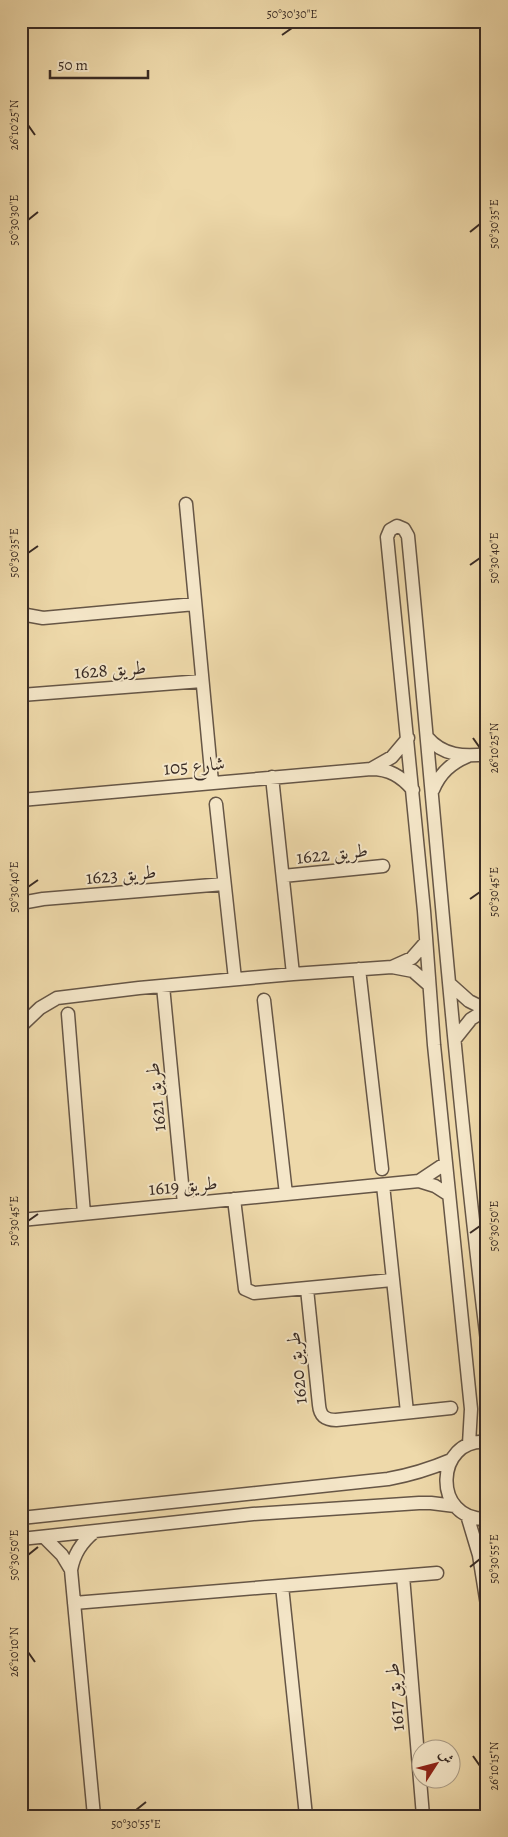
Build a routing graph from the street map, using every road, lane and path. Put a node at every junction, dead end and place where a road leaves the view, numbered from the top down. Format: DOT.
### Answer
graph roads {
  1 [pos="186,504"];
  2 [pos="195,604"];
  3 [pos="21,614"];
  4 [pos="202,682"];
  5 [pos="21,695"];
  6 [pos="427,737"];
  7 [pos="408,738"];
  8 [pos="487,754"];
  9 [pos="468,756"];
  10 [pos="371,769"];
  11 [pos="272,777"];
  12 [pos="212,782"];
  13 [pos="412,790"];
  14 [pos="432,791"];
  15 [pos="21,800"];
  16 [pos="216,804"];
  17 [pos="383,866"];
  18 [pos="283,876"];
  19 [pos="224,884"];
  20 [pos="21,903"];
  21 [pos="426,942"];
  22 [pos="392,967"];
  23 [pos="359,969"];
  24 [pos="293,974"];
  25 [pos="234,979"];
  26 [pos="450,984"];
  27 [pos="429,985"];
  28 [pos="163,986"];
  29 [pos="264,1000"];
  30 [pos="486,1009"];
  31 [pos="68,1014"];
  32 [pos="21,1026"];
  33 [pos="455,1039"];
  34 [pos="446,1163"];
  35 [pos="382,1169"];
  36 [pos="419,1181"];
  37 [pos="382,1185"];
  38 [pos="286,1194"];
  39 [pos="449,1195"];
  40 [pos="234,1199"];
  41 [pos="184,1204"];
  42 [pos="84,1214"];
  43 [pos="21,1220"];
  44 [pos="392,1280"];
  45 [pos="307,1289"];
  46 [pos="487,1341"];
  47 [pos="451,1408"];
  48 [pos="407,1412"];
  49 [pos="487,1442"];
  50 [pos="469,1444"];
  51 [pos="451,1460"];
  52 [pos="455,1506"];
  53 [pos="467,1515"];
  54 [pos="21,1518"];
  55 [pos="487,1519"];
  56 [pos="94,1532"];
  57 [pos="44,1537"];
  58 [pos="21,1539"];
  59 [pos="71,1570"];
  60 [pos="437,1573"];
  61 [pos="403,1576"];
  62 [pos="282,1586"];
  63 [pos="74,1603"];
  64 [pos="487,1605"];
  65 [pos="94,1816"];
  66 [pos="306,1816"];
  67 [pos="423,1816"];
  1 -- 2 [label="street"];
  2 -- 3 [label="street"];
  2 -- 4 [label="street"];
  4 -- 5 [label="street, طريق 1628"];
  4 -- 12 [label="street"];
  6 -- 7 [label="street"];
  6 -- 9 [label="street"];
  6 -- 14 [label="street"];
  7 -- 10 [label="street, شارع 105"];
  7 -- 13 [label="street"];
  8 -- 9 [label="street"];
  9 -- 14 [label="street"];
  10 -- 11 [label="street, شارع 105"];
  10 -- 13 [label="street, شارع 105"];
  11 -- 12 [label="street, شارع 105"];
  11 -- 18 [label="street, طريق 1622"];
  12 -- 15 [label="street, شارع 105"];
  13 -- 21 [label="street"];
  14 -- 26 [label="street"];
  16 -- 19 [label="street"];
  17 -- 18 [label="street, طريق 1622"];
  18 -- 24 [label="street, طريق 1622"];
  19 -- 20 [label="street, طريق 1623"];
  19 -- 25 [label="street"];
  21 -- 22 [label="street"];
  21 -- 27 [label="street"];
  22 -- 23 [label="street"];
  22 -- 27 [label="street"];
  23 -- 24 [label="street"];
  23 -- 35 [label="street"];
  24 -- 25 [label="street"];
  25 -- 28 [label="street"];
  26 -- 30 [label="street"];
  26 -- 33 [label="street"];
  27 -- 34 [label="street"];
  28 -- 32 [label="street"];
  28 -- 41 [label="street, طريق 1621"];
  29 -- 38 [label="street"];
  30 -- 33 [label="street"];
  31 -- 42 [label="street"];
  33 -- 46 [label="street"];
  34 -- 36 [label="street, طريق 1619"];
  34 -- 39 [label="street"];
  36 -- 37 [label="street, طريق 1619"];
  36 -- 39 [label="street, طريق 1619"];
  37 -- 38 [label="street, طريق 1619"];
  37 -- 44 [label="street"];
  38 -- 40 [label="street, طريق 1619"];
  39 -- 50 [label="street"];
  40 -- 41 [label="street, طريق 1619"];
  40 -- 45 [label="street"];
  41 -- 42 [label="street, طريق 1619"];
  42 -- 43 [label="street, طريق 1619"];
  44 -- 45 [label="street"];
  44 -- 48 [label="street"];
  45 -- 48 [label="street, طريق 1620"];
  47 -- 48 [label="street, طريق 1620"];
  49 -- 50 [label="street"];
  50 -- 51 [label="street"];
  51 -- 52 [label="street"];
  51 -- 54 [label="street"];
  52 -- 53 [label="street"];
  52 -- 56 [label="street"];
  53 -- 55 [label="street"];
  53 -- 64 [label="street"];
  56 -- 57 [label="street"];
  56 -- 59 [label="street"];
  57 -- 58 [label="street"];
  57 -- 59 [label="street"];
  59 -- 63 [label="street"];
  60 -- 61 [label="street"];
  61 -- 62 [label="street"];
  61 -- 67 [label="street, طريق 1617"];
  62 -- 63 [label="street"];
  62 -- 66 [label="street"];
  63 -- 65 [label="street"];
}
